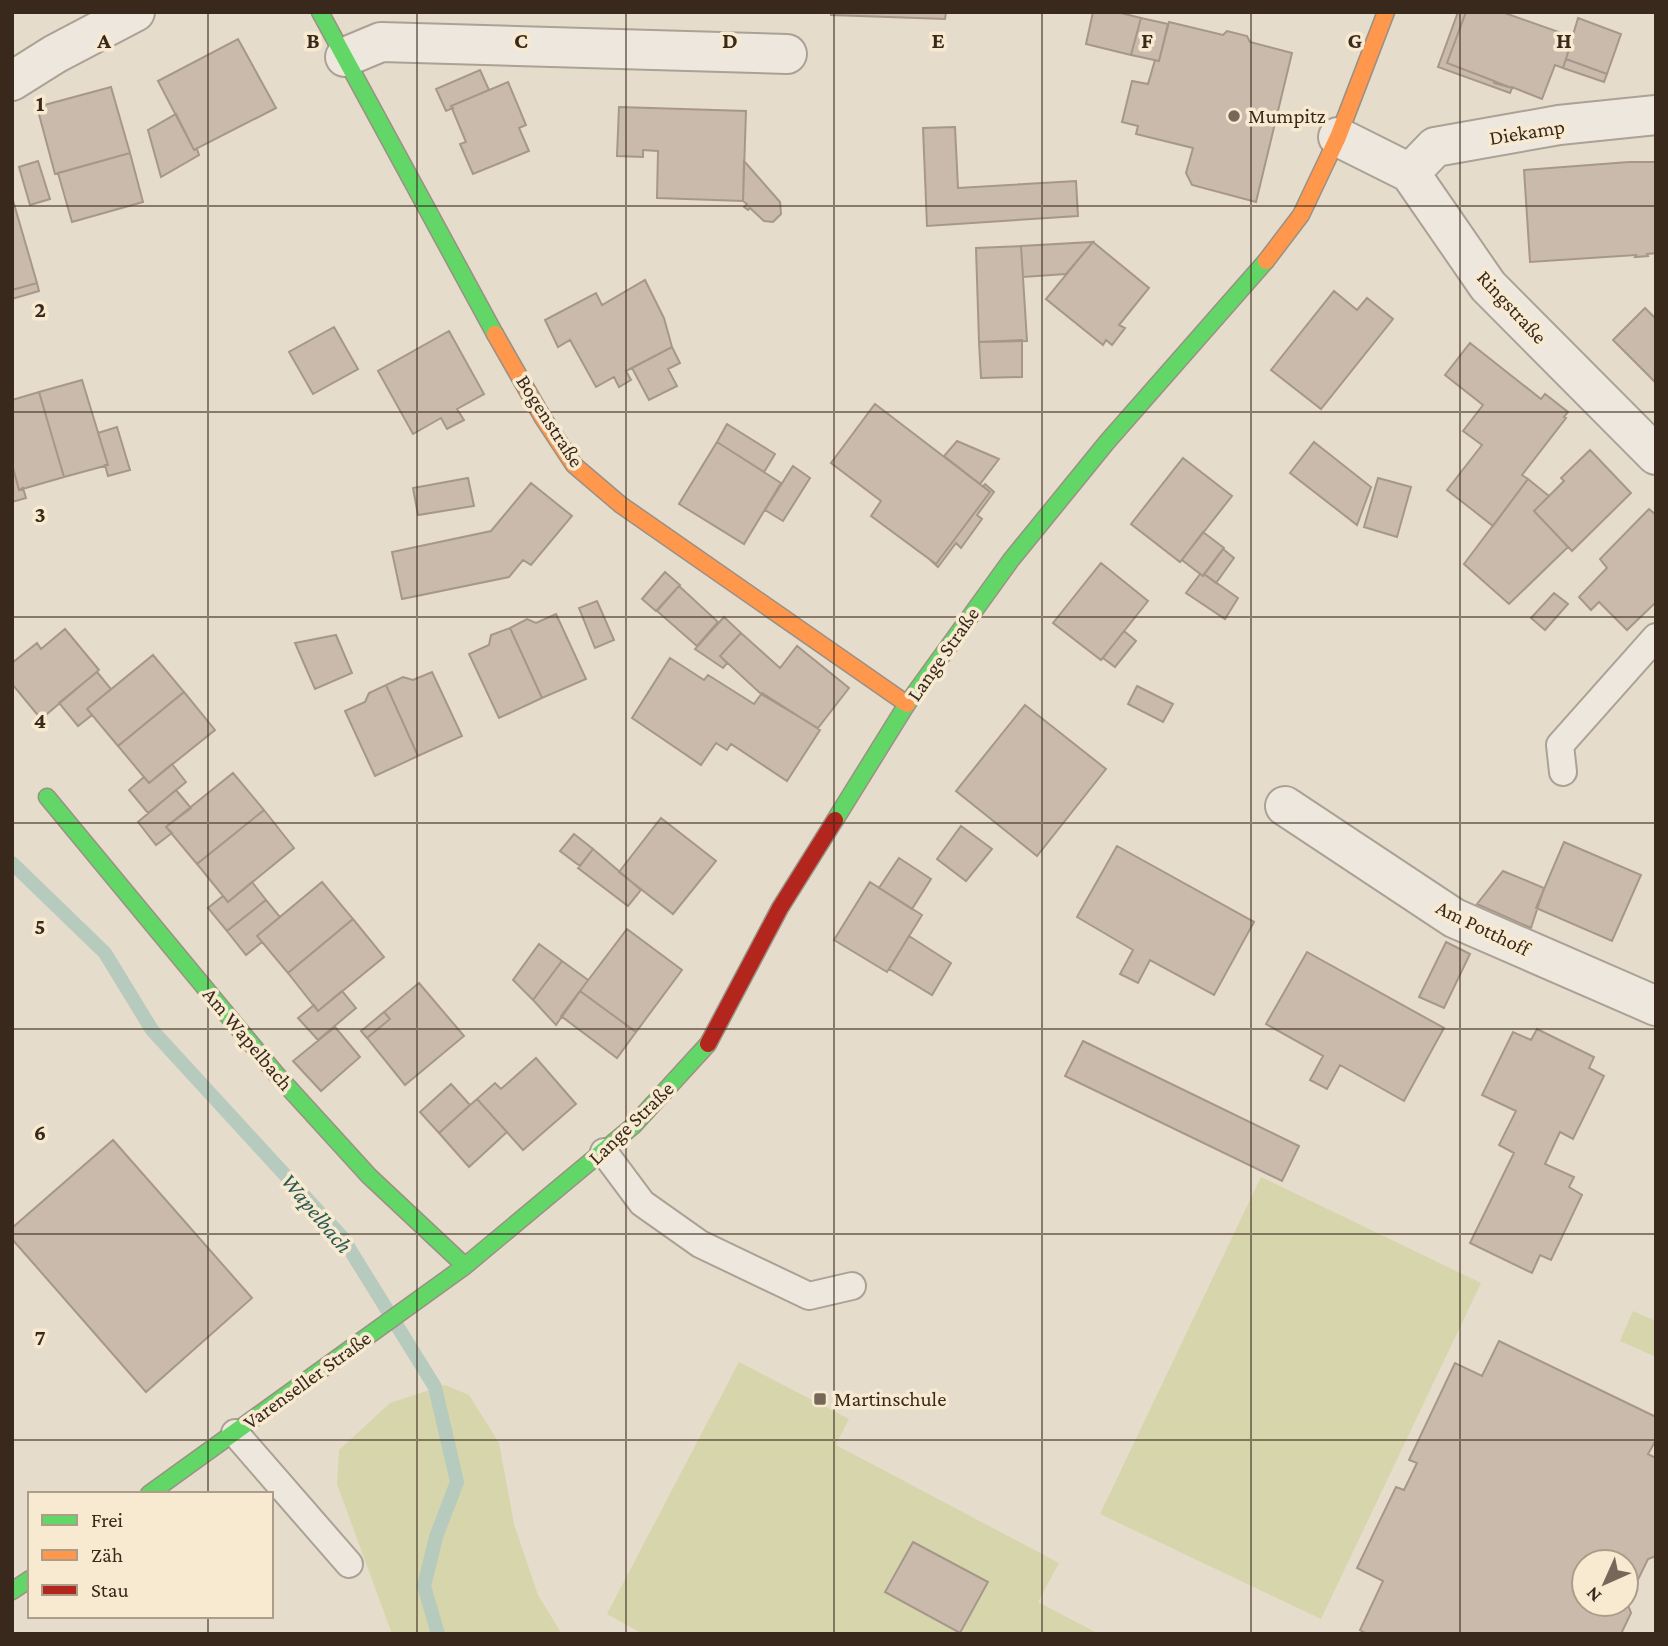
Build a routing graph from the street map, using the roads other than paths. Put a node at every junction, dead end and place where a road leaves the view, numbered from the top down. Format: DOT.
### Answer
graph roads {
  1 [pos="135,12"];
  2 [pos="320,12"];
  3 [pos="1386,12"];
  4 [pos="787,54"];
  5 [pos="345,57"];
  6 [pos="12,81"];
  7 [pos="1656,115"];
  8 [pos="1338,137"];
  9 [pos="1410,173"];
  10 [pos="1656,455"];
  11 [pos="1656,637"];
  12 [pos="907,704"];
  13 [pos="1563,772"];
  14 [pos="47,797"];
  15 [pos="1285,806"];
  16 [pos="1656,1006"];
  17 [pos="604,1152"];
  18 [pos="465,1266"];
  19 [pos="852,1286"];
  20 [pos="235,1433"];
  21 [pos="152,1492"];
  22 [pos="349,1564"];
  23 [pos="28,1580"];
  24 [pos="12,1591"];
  1 -- 6 [label="street"];
  2 -- 5 [label="main road, Bogenstraße"];
  3 -- 8 [label="main road, Lange Straße"];
  4 -- 5 [label="street"];
  5 -- 12 [label="main road, Bogenstraße"];
  7 -- 9 [label="street, Diekamp"];
  8 -- 9 [label="street, Ringstraße"];
  8 -- 12 [label="main road, Lange Straße"];
  9 -- 10 [label="street, Ringstraße"];
  11 -- 13 [label="lane"];
  12 -- 17 [label="main road, Lange Straße"];
  14 -- 18 [label="main road, Am Wapelbach"];
  15 -- 16 [label="street, Am Potthoff"];
  17 -- 18 [label="main road, Lange Straße"];
  17 -- 19 [label="lane"];
  18 -- 20 [label="main road, Varenseller Straße"];
  20 -- 21 [label="main road, Varenseller Straße"];
  20 -- 22 [label="lane"];
  23 -- 24 [label="main road"];
}
